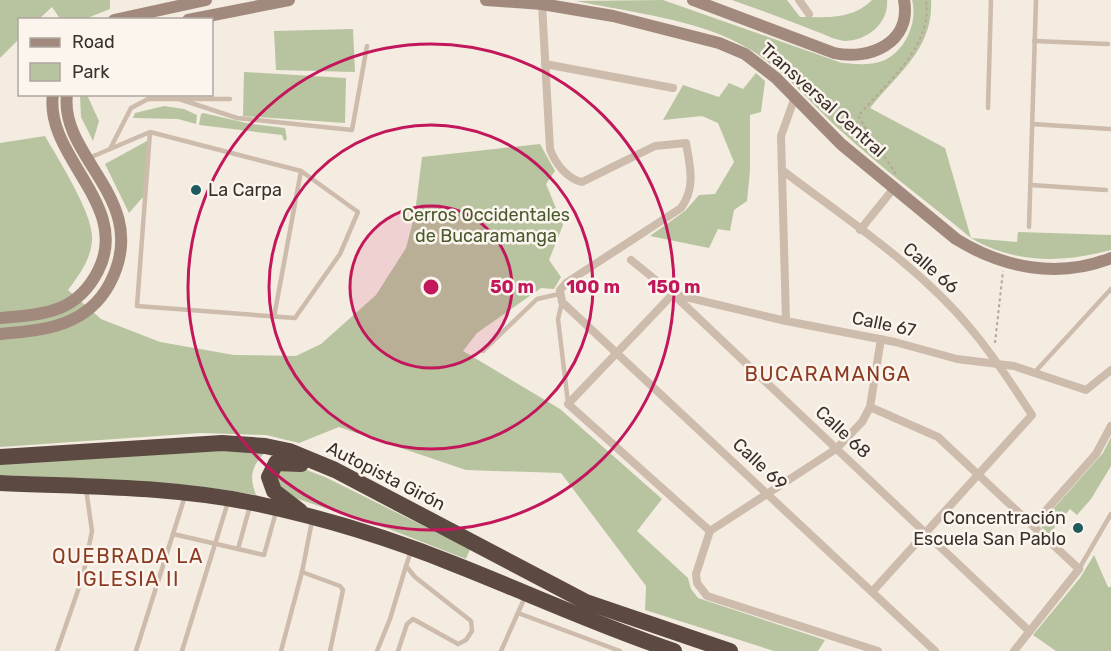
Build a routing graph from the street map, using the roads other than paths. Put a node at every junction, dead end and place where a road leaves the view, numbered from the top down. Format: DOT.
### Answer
graph roads {
  1 [pos="206,0"];
  2 [pos="289,0"];
  3 [pos="486,0"];
  4 [pos="693,0"];
  5 [pos="799,0"];
  6 [pos="904,0"];
  7 [pos="991,0"];
  8 [pos="1036,0"];
  9 [pos="542,3"];
  10 [pos="153,10"];
  11 [pos="809,14"];
  12 [pos="122,18"];
  13 [pos="198,18"];
  14 [pos="1034,41"];
  15 [pos="1108,44"];
  16 [pos="367,46"];
  17 [pos="545,64"];
  18 [pos="673,88"];
  19 [pos="53,96"];
  20 [pos="67,96"];
  21 [pos="795,97"];
  22 [pos="179,99"];
  23 [pos="230,99"];
  24 [pos="988,108"];
  25 [pos="1032,124"];
  26 [pos="1110,129"];
  27 [pos="150,132"];
  28 [pos="110,149"];
  29 [pos="89,158"];
  30 [pos="782,170"];
  31 [pos="301,171"];
  32 [pos="98,173"];
  33 [pos="84,180"];
  34 [pos="1031,185"];
  35 [pos="894,188"];
  36 [pos="1107,190"];
  37 [pos="1029,227"];
  38 [pos="860,230"];
  39 [pos="1111,258"];
  40 [pos="631,260"];
  41 [pos="1111,289"];
  42 [pos="674,294"];
  43 [pos="560,298"];
  44 [pos="274,317"];
  45 [pos="0,318"];
  46 [pos="786,321"];
  47 [pos="0,334"];
  48 [pos="881,339"];
  49 [pos="483,351"];
  50 [pos="617,353"];
  51 [pos="999,364"];
  52 [pos="1111,370"];
  53 [pos="1034,373"];
  54 [pos="568,404"];
  55 [pos="870,407"];
  56 [pos="1111,426"];
  57 [pos="836,449"];
  58 [pos="0,457"];
  59 [pos="335,470"];
  60 [pos="979,474"];
  61 [pos="0,483"];
  62 [pos="86,487"];
  63 [pos="185,493"];
  64 [pos="767,494"];
  65 [pos="229,499"];
  66 [pos="251,503"];
  67 [pos="277,508"];
  68 [pos="1111,514"];
  69 [pos="312,519"];
  70 [pos="1033,525"];
  71 [pos="710,531"];
  72 [pos="926,533"];
  73 [pos="173,534"];
  74 [pos="215,544"];
  75 [pos="238,549"];
  76 [pos="412,549"];
  77 [pos="406,566"];
  78 [pos="1079,568"];
  79 [pos="302,572"];
  80 [pos="534,576"];
  81 [pos="872,592"];
  82 [pos="526,594"];
  83 [pos="518,613"];
  84 [pos="1029,632"];
  85 [pos="57,651"];
  86 [pos="136,651"];
  87 [pos="182,651"];
  88 [pos="281,651"];
  89 [pos="330,651"];
  90 [pos="377,651"];
  91 [pos="398,651"];
  92 [pos="501,651"];
  93 [pos="620,651"];
  94 [pos="674,651"];
  95 [pos="730,651"];
  96 [pos="878,651"];
  97 [pos="935,651"];
  98 [pos="1014,651"];
  1 -- 10 [label="main road"];
  2 -- 13 [label="main road"];
  3 -- 9 [label="main road, Transversal Central"];
  4 -- 6 [label="main road, Transversal Central"];
  5 -- 11 [label="street"];
  7 -- 24 [label="lane"];
  8 -- 14 [label="lane"];
  9 -- 17 [label="street"];
  9 -- 21 [label="main road, Transversal Central"];
  10 -- 12 [label="main road"];
  14 -- 15 [label="lane"];
  14 -- 25 [label="lane"];
  16 -- 22 [label="lane"];
  17 -- 18 [label="street"];
  17 -- 43 [label="street"];
  19 -- 33 [label="main road"];
  20 -- 29 [label="main road"];
  21 -- 30 [label="street"];
  21 -- 35 [label="main road, Transversal Central"];
  22 -- 23 [label="lane"];
  22 -- 28 [label="lane"];
  25 -- 26 [label="lane"];
  25 -- 34 [label="lane"];
  27 -- 28 [label="lane"];
  27 -- 31 [label="lane"];
  27 -- 44 [label="lane"];
  28 -- 29 [label="lane"];
  29 -- 32 [label="main road"];
  30 -- 38 [label="street, Calle 66"];
  30 -- 46 [label="street"];
  31 -- 44 [label="lane"];
  31 -- 44 [label="lane"];
  32 -- 33 [label="main road"];
  32 -- 47 [label="main road"];
  33 -- 45 [label="main road"];
  34 -- 36 [label="lane"];
  34 -- 37 [label="lane"];
  35 -- 38 [label="street"];
  35 -- 39 [label="main road, Transversal Central"];
  38 -- 51 [label="street, Calle 66"];
  40 -- 42 [label="street, Calle 68"];
  41 -- 53 [label="lane"];
  42 -- 46 [label="street, Calle 67"];
  42 -- 50 [label="street"];
  42 -- 57 [label="street, Calle 68"];
  43 -- 49 [label="lane"];
  43 -- 50 [label="street, Calle 69"];
  43 -- 54 [label="lane"];
  46 -- 48 [label="street, Calle 67"];
  48 -- 51 [label="street, Calle 67"];
  48 -- 55 [label="street"];
  50 -- 54 [label="street"];
  50 -- 64 [label="street, Calle 69"];
  51 -- 53 [label="street, Calle 67"];
  51 -- 60 [label="street, Calle 66"];
  52 -- 53 [label="street, Calle 67"];
  54 -- 71 [label="street"];
  55 -- 57 [label="street"];
  55 -- 60 [label="street"];
  56 -- 70 [label="street"];
  57 -- 64 [label="street"];
  57 -- 72 [label="street, Calle 68"];
  58 -- 59 [label="highway, Autopista Girón"];
  59 -- 69 [label="highway"];
  59 -- 80 [label="highway, Autopista Girón"];
  60 -- 70 [label="street"];
  60 -- 72 [label="street"];
  61 -- 62 [label="highway"];
  62 -- 63 [label="highway"];
  62 -- 85 [label="lane"];
  63 -- 65 [label="highway"];
  63 -- 73 [label="lane"];
  64 -- 71 [label="street"];
  64 -- 81 [label="street, Calle 69"];
  65 -- 66 [label="highway"];
  65 -- 74 [label="lane"];
  66 -- 67 [label="highway"];
  66 -- 75 [label="lane"];
  67 -- 69 [label="highway"];
  67 -- 75 [label="lane"];
  68 -- 78 [label="lane"];
  69 -- 76 [label="highway"];
  69 -- 79 [label="lane"];
  70 -- 78 [label="street"];
  71 -- 96 [label="street"];
  72 -- 81 [label="street"];
  72 -- 84 [label="street, Calle 68"];
  73 -- 74 [label="lane"];
  73 -- 86 [label="lane"];
  74 -- 75 [label="lane"];
  74 -- 87 [label="lane"];
  76 -- 77 [label="lane"];
  76 -- 82 [label="highway"];
  77 -- 90 [label="lane"];
  77 -- 91 [label="lane"];
  78 -- 84 [label="street"];
  79 -- 88 [label="lane"];
  79 -- 89 [label="lane"];
  80 -- 82 [label="lane"];
  80 -- 95 [label="highway, Autopista Girón"];
  81 -- 97 [label="street, Calle 69"];
  82 -- 83 [label="lane"];
  82 -- 94 [label="highway"];
  83 -- 92 [label="lane"];
  83 -- 93 [label="lane"];
  84 -- 98 [label="street"];
}
